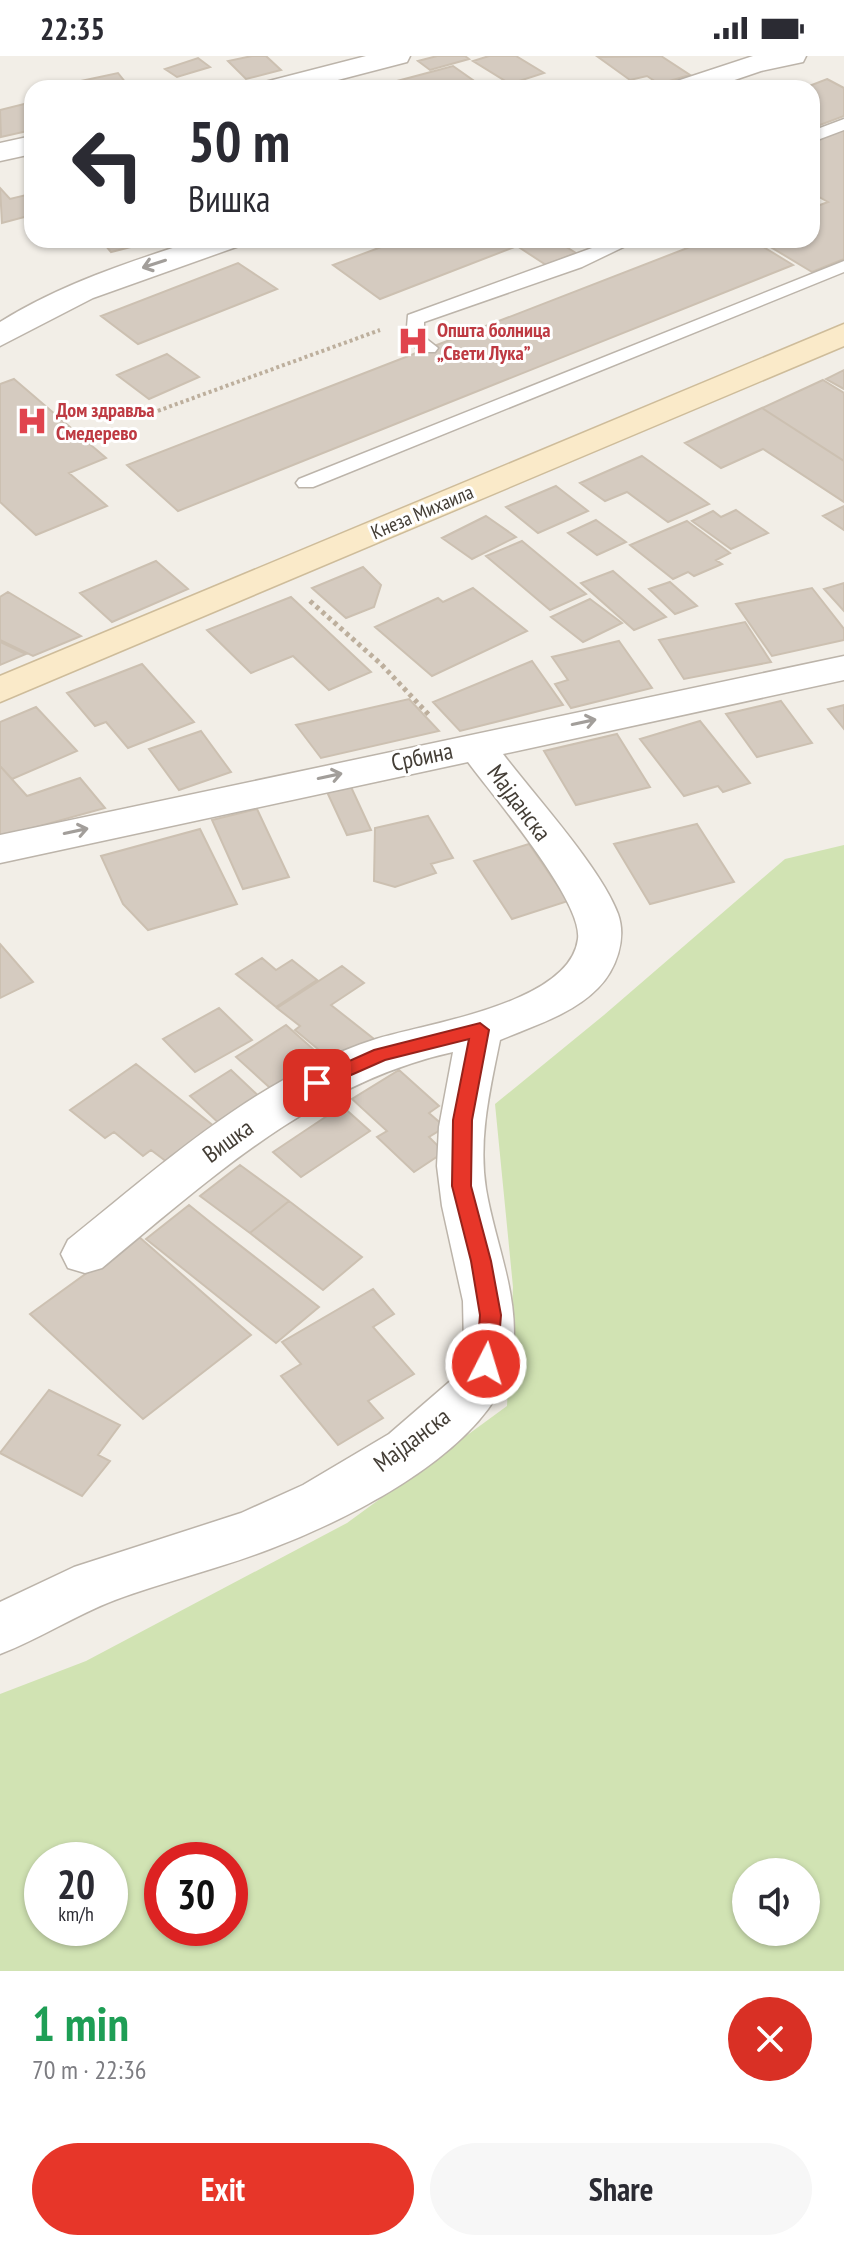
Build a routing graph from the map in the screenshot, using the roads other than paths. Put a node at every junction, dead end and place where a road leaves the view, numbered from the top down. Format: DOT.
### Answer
graph roads {
  1 [pos="397,56"];
  2 [pos="793,56"];
  3 [pos="306,80"];
  4 [pos="707,80"];
  5 [pos="844,124"];
  6 [pos="820,134"];
  7 [pos="24,147"];
  8 [pos="0,152"];
  9 [pos="204,248"];
  10 [pos="611,248"];
  11 [pos="844,266"];
  12 [pos="844,334"];
  13 [pos="0,336"];
  14 [pos="428,348"];
  15 [pos="480,390"];
  16 [pos="499,405"];
  17 [pos="306,483"];
  18 [pos="844,668"];
  19 [pos="0,690"];
  20 [pos="468,746"];
  21 [pos="0,849"];
  22 [pos="480,1030"];
  23 [pos="85,1254"];
  24 [pos="0,1629"];
  1 -- 3 [label="street"];
  2 -- 4 [label="street"];
  5 -- 6 [label="lane"];
  7 -- 8 [label="street"];
  9 -- 13 [label="street, one-way"];
  10 -- 14 [label="lane"];
  11 -- 16 [label="lane"];
  12 -- 19 [label="main road, Кнеза Михаила"];
  15 -- 16 [label="lane"];
  16 -- 17 [label="lane"];
  20 -- 18 [label="street, Србина, one-way"];
  21 -- 20 [label="street, Србина, one-way"];
  20 -- 22 [label="street, Мајданска"];
  22 -- 23 [label="street, Вишка"];
  22 -- 24 [label="street, Мајданска"];
}
